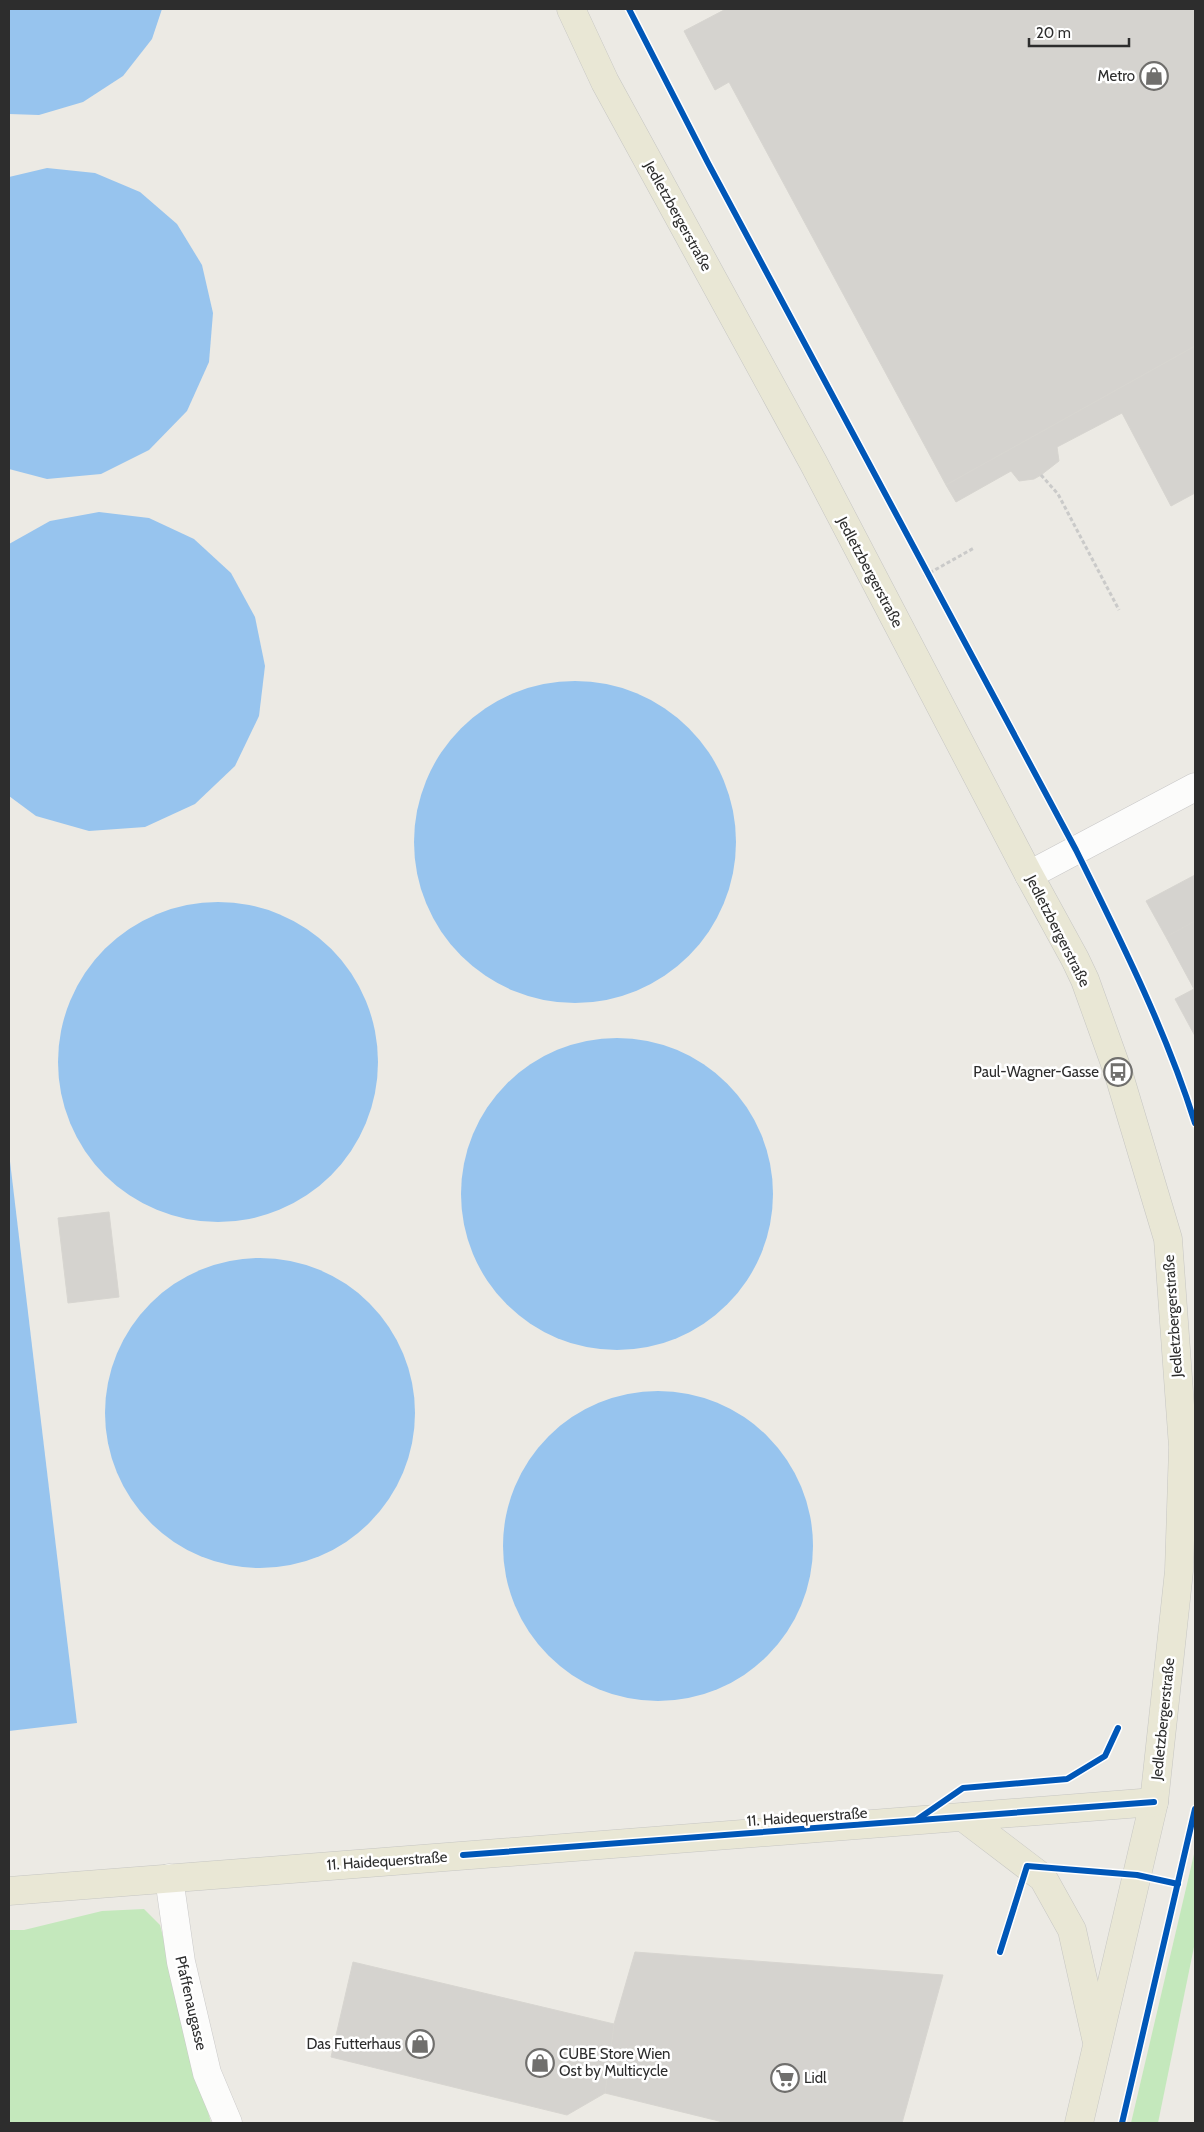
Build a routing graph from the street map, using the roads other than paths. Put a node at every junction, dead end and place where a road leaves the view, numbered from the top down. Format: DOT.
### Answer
graph roads {
  1 [pos="571,9"];
  2 [pos="1195,787"];
  3 [pos="1029,875"];
  4 [pos="1154,1802"];
  5 [pos="963,1817"];
  6 [pos="169,1878"];
  7 [pos="9,1891"];
  8 [pos="1098,2044"];
  9 [pos="228,2123"];
  10 [pos="1079,2123"];
  1 -- 3 [label="main road, Jedletzbergerstraße"];
  2 -- 3 [label="street"];
  3 -- 4 [label="main road, Jedletzbergerstraße"];
  4 -- 5 [label="main road, 11. Haidequerstraße"];
  4 -- 8 [label="main road, Jedletzbergerstraße"];
  5 -- 6 [label="main road, 11. Haidequerstraße"];
  5 -- 8 [label="main road"];
  6 -- 7 [label="main road, 11. Haidequerstraße"];
  6 -- 9 [label="street, Pfaffenaugasse"];
  8 -- 10 [label="main road, Jedletzbergerstraße"];
}
